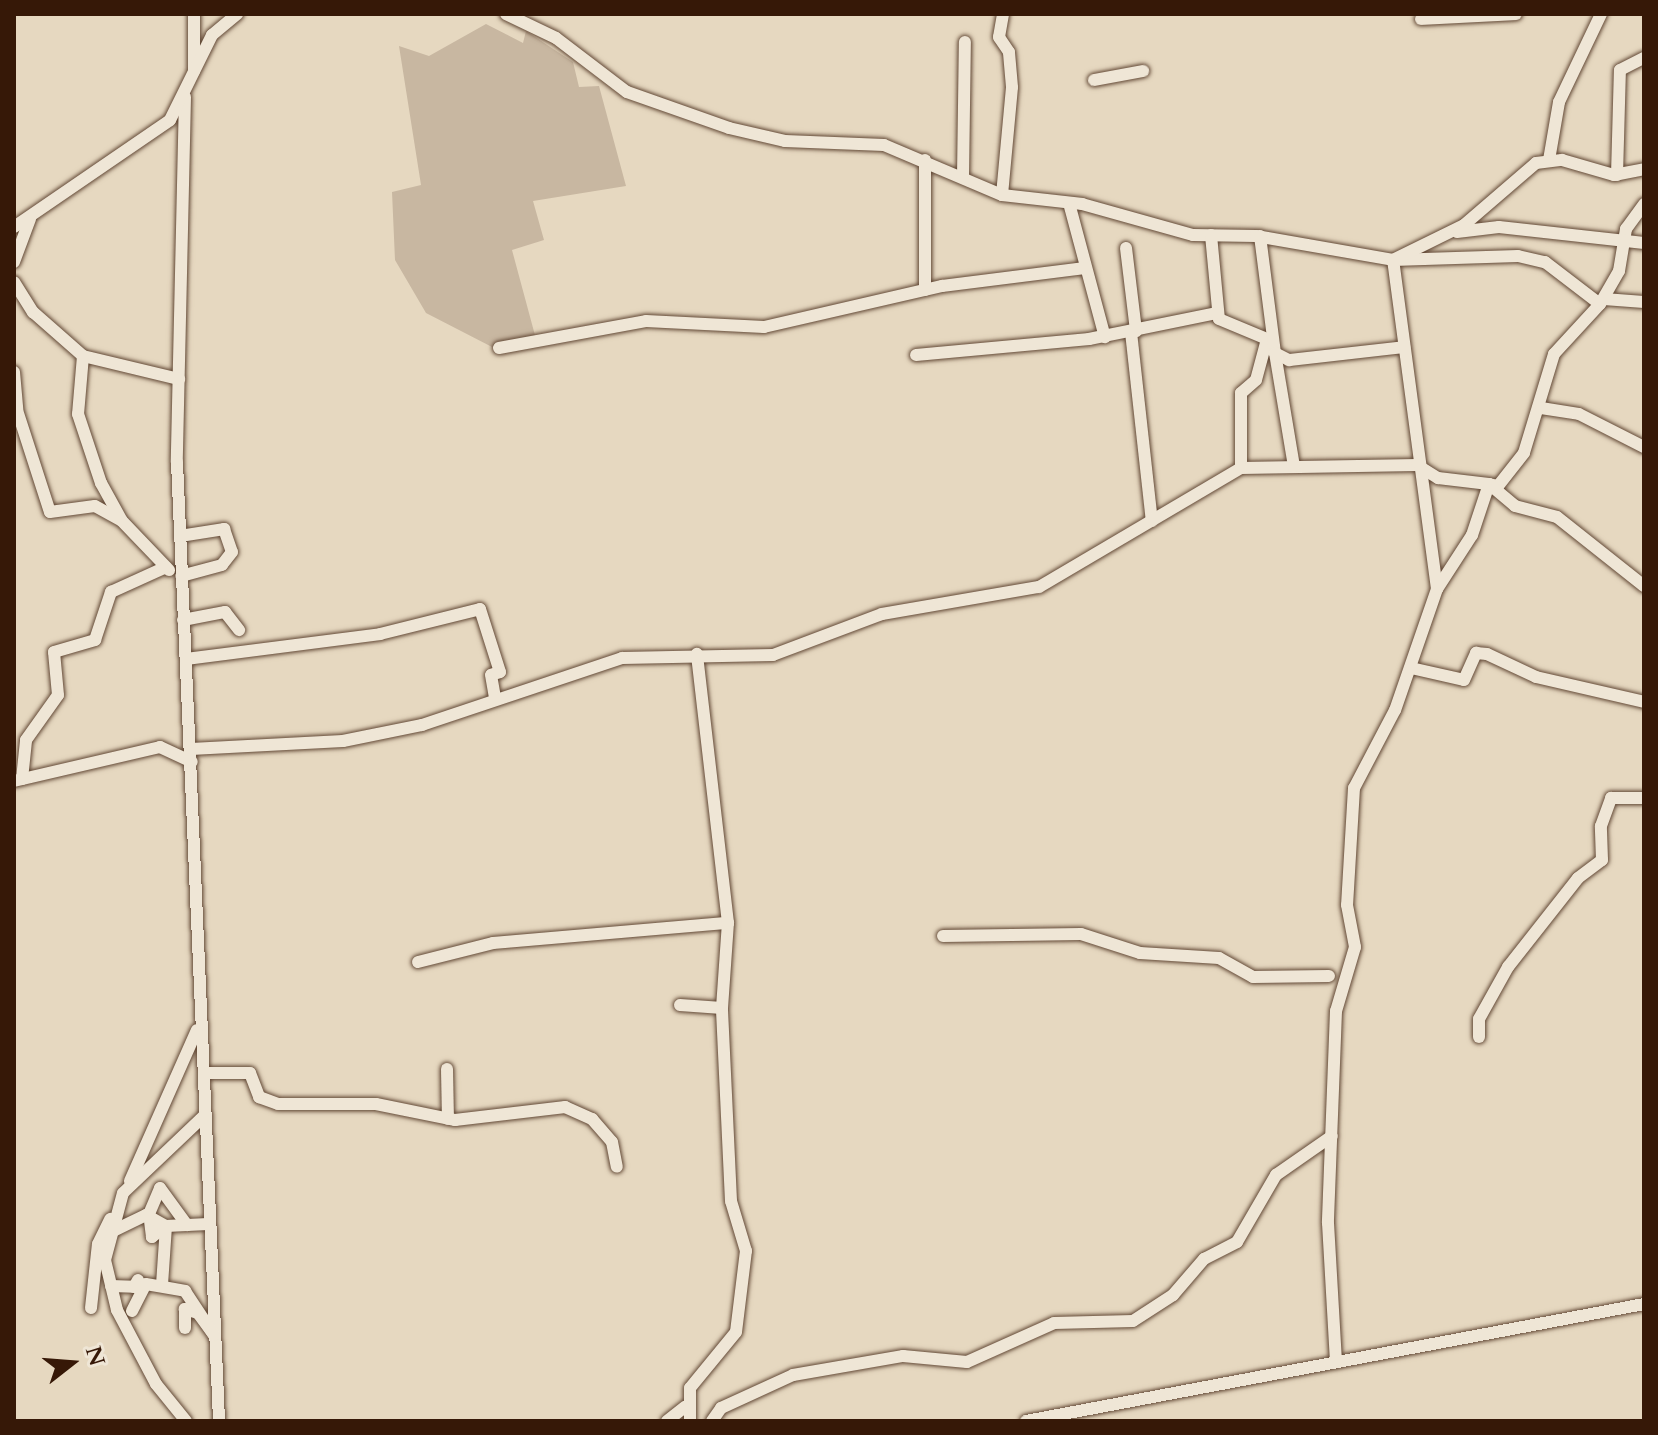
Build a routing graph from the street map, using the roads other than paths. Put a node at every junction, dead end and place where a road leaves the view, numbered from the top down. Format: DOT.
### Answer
graph roads {
  1 [pos="194,14"];
  2 [pos="237,14"];
  3 [pos="506,14"];
  4 [pos="1003,14"];
  5 [pos="1516,14"];
  6 [pos="1601,14"];
  7 [pos="1421,19"];
  8 [pos="965,42"];
  9 [pos="1644,58"];
  10 [pos="1143,71"];
  11 [pos="195,78"];
  12 [pos="1094,80"];
  13 [pos="185,97"];
  14 [pos="925,160"];
  15 [pos="1549,160"];
  16 [pos="1644,169"];
  17 [pos="1617,175"];
  18 [pos="963,177"];
  19 [pos="1002,195"];
  20 [pos="1069,203"];
  21 [pos="1644,204"];
  22 [pos="30,219"];
  23 [pos="14,227"];
  24 [pos="1450,234"];
  25 [pos="1211,235"];
  26 [pos="1260,236"];
  27 [pos="1644,243"];
  28 [pos="1627,244"];
  29 [pos="1126,248"];
  30 [pos="1393,260"];
  31 [pos="14,262"];
  32 [pos="1085,268"];
  33 [pos="14,282"];
  34 [pos="925,290"];
  35 [pos="1602,301"];
  36 [pos="1644,302"];
  37 [pos="1217,313"];
  38 [pos="1133,332"];
  39 [pos="1105,337"];
  40 [pos="1404,347"];
  41 [pos="499,348"];
  42 [pos="1275,353"];
  43 [pos="916,355"];
  44 [pos="83,356"];
  45 [pos="14,372"];
  46 [pos="179,379"];
  47 [pos="1541,408"];
  48 [pos="1644,447"];
  49 [pos="1417,465"];
  50 [pos="1294,466"];
  51 [pos="1241,468"];
  52 [pos="1489,484"];
  53 [pos="122,521"];
  54 [pos="1152,521"];
  55 [pos="180,536"];
  56 [pos="166,567"];
  57 [pos="181,578"];
  58 [pos="1644,586"];
  59 [pos="1437,589"];
  60 [pos="183,620"];
  61 [pos="239,630"];
  62 [pos="697,654"];
  63 [pos="186,659"];
  64 [pos="1411,668"];
  65 [pos="495,698"];
  66 [pos="1644,702"];
  67 [pos="191,756"];
  68 [pos="18,780"];
  69 [pos="1644,798"];
  70 [pos="728,923"];
  71 [pos="943,936"];
  72 [pos="418,962"];
  73 [pos="1329,976"];
  74 [pos="680,1005"];
  75 [pos="202,1007"];
  76 [pos="722,1008"];
  77 [pos="1479,1037"];
  78 [pos="447,1069"];
  79 [pos="204,1073"];
  80 [pos="205,1115"];
  81 [pos="448,1119"];
  82 [pos="1332,1136"];
  83 [pos="617,1167"];
  84 [pos="123,1193"];
  85 [pos="149,1217"];
  86 [pos="208,1224"];
  87 [pos="187,1225"];
  88 [pos="166,1226"];
  89 [pos="113,1231"];
  90 [pos="105,1260"];
  91 [pos="138,1280"];
  92 [pos="162,1285"];
  93 [pos="111,1286"];
  94 [pos="1644,1304"];
  95 [pos="91,1308"];
  96 [pos="117,1310"];
  97 [pos="132,1311"];
  98 [pos="185,1328"];
  99 [pos="214,1335"];
  100 [pos="1336,1360"];
  101 [pos="685,1407"];
  102 [pos="186,1421"];
  103 [pos="219,1421"];
  104 [pos="667,1421"];
  105 [pos="690,1421"];
  106 [pos="712,1421"];
  107 [pos="1026,1421"];
  1 -- 11 [label="street"];
  2 -- 11 [label="street"];
  3 -- 14 [label="street"];
  4 -- 19 [label="street"];
  5 -- 7 [label="street"];
  6 -- 15 [label="street"];
  8 -- 18 [label="street"];
  9 -- 17 [label="street"];
  10 -- 12 [label="street"];
  11 -- 13 [label="street"];
  13 -- 22 [label="street"];
  13 -- 46 [label="street"];
  14 -- 18 [label="street"];
  14 -- 34 [label="street"];
  15 -- 17 [label="street"];
  15 -- 24 [label="street"];
  16 -- 17 [label="street"];
  18 -- 19 [label="street"];
  19 -- 20 [label="street"];
  20 -- 25 [label="street"];
  20 -- 32 [label="street"];
  21 -- 28 [label="street"];
  22 -- 23 [label="street"];
  22 -- 31 [label="street"];
  24 -- 28 [label="street"];
  24 -- 30 [label="street"];
  25 -- 26 [label="street"];
  25 -- 37 [label="street"];
  26 -- 30 [label="street"];
  26 -- 42 [label="street"];
  27 -- 28 [label="street"];
  28 -- 35 [label="street"];
  29 -- 38 [label="street"];
  30 -- 35 [label="street"];
  30 -- 40 [label="street"];
  32 -- 34 [label="street"];
  32 -- 39 [label="street"];
  33 -- 44 [label="street"];
  34 -- 41 [label="street"];
  35 -- 36 [label="street"];
  35 -- 47 [label="street"];
  37 -- 38 [label="street"];
  37 -- 51 [label="street"];
  38 -- 39 [label="street"];
  38 -- 54 [label="street"];
  39 -- 43 [label="street"];
  40 -- 42 [label="street"];
  40 -- 49 [label="street"];
  42 -- 50 [label="street"];
  44 -- 46 [label="street"];
  44 -- 53 [label="street"];
  45 -- 53 [label="street"];
  46 -- 55 [label="street"];
  47 -- 48 [label="street"];
  47 -- 52 [label="street"];
  49 -- 50 [label="street"];
  49 -- 52 [label="street"];
  49 -- 59 [label="street"];
  50 -- 51 [label="street"];
  51 -- 54 [label="street"];
  52 -- 58 [label="street"];
  52 -- 59 [label="street"];
  53 -- 56 [label="street"];
  54 -- 62 [label="street"];
  55 -- 57 [label="street"];
  55 -- 57 [label="street"];
  56 -- 57 [label="street"];
  56 -- 68 [label="street"];
  57 -- 60 [label="street"];
  59 -- 64 [label="street"];
  60 -- 61 [label="street"];
  60 -- 63 [label="street"];
  62 -- 65 [label="street"];
  62 -- 70 [label="street"];
  63 -- 65 [label="street"];
  63 -- 67 [label="street"];
  64 -- 66 [label="street"];
  64 -- 82 [label="street"];
  65 -- 67 [label="street"];
  67 -- 68 [label="street"];
  67 -- 75 [label="street"];
  69 -- 77 [label="street"];
  70 -- 72 [label="street"];
  70 -- 76 [label="street"];
  71 -- 73 [label="street"];
  74 -- 76 [label="street"];
  75 -- 79 [label="street"];
  75 -- 84 [label="street"];
  76 -- 101 [label="street"];
  78 -- 81 [label="street"];
  79 -- 80 [label="street"];
  79 -- 81 [label="street"];
  80 -- 84 [label="street"];
  80 -- 86 [label="street"];
  81 -- 83 [label="street"];
  82 -- 100 [label="street"];
  82 -- 106 [label="street"];
  84 -- 89 [label="street"];
  84 -- 95 [label="street"];
  85 -- 87 [label="street"];
  85 -- 88 [label="street"];
  85 -- 89 [label="street"];
  86 -- 87 [label="street"];
  86 -- 99 [label="street"];
  87 -- 88 [label="street"];
  88 -- 92 [label="street"];
  89 -- 90 [label="street"];
  90 -- 93 [label="street"];
  90 -- 95 [label="street"];
  91 -- 93 [label="street"];
  92 -- 97 [label="street"];
  92 -- 99 [label="street"];
  93 -- 96 [label="street"];
  94 -- 100 [label="street"];
  95 -- 96 [label="street"];
  96 -- 102 [label="street"];
  98 -- 99 [label="street"];
  99 -- 103 [label="street"];
  100 -- 107 [label="street"];
  101 -- 104 [label="street"];
  101 -- 105 [label="street"];
}
